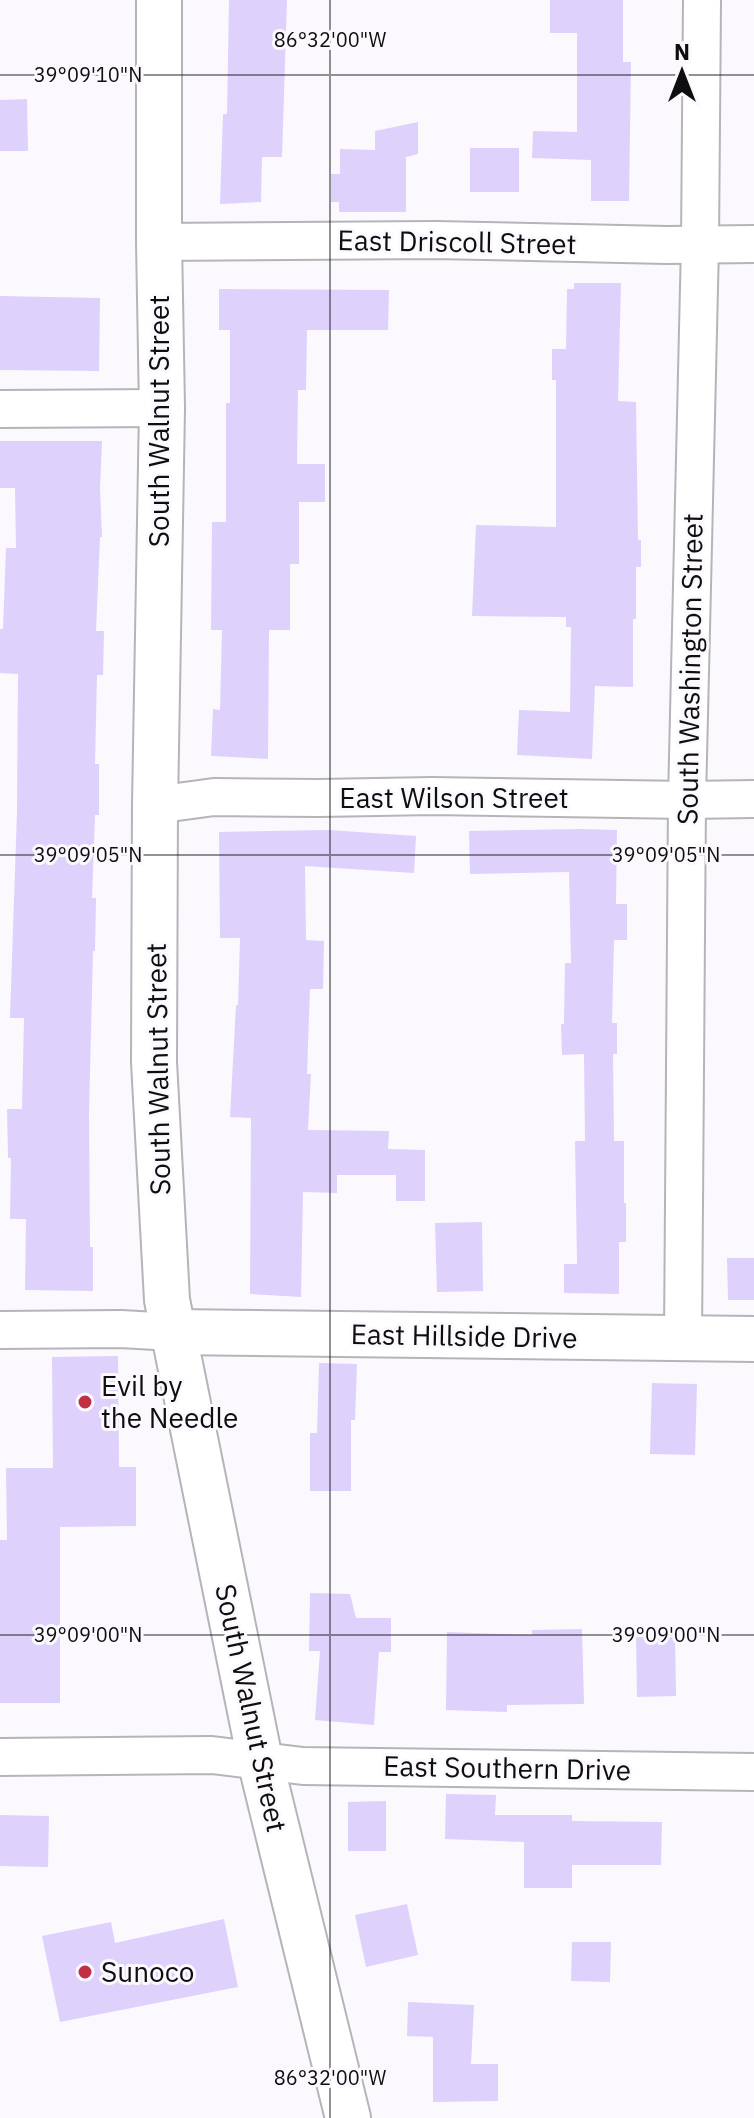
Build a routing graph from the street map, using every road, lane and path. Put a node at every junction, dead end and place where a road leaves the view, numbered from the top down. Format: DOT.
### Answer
graph roads {
  1 [pos="159,0"];
  2 [pos="702,0"];
  3 [pos="159,242"];
  4 [pos="754,244"];
  5 [pos="700,245"];
  6 [pos="162,408"];
  7 [pos="0,409"];
  8 [pos="754,799"];
  9 [pos="687,800"];
  10 [pos="155,805"];
  11 [pos="0,1330"];
  12 [pos="173,1332"];
  13 [pos="683,1339"];
  14 [pos="754,1339"];
  15 [pos="0,1757"];
  16 [pos="260,1760"];
  17 [pos="754,1772"];
  18 [pos="348,2118"];
  1 -- 3 [label="main road, South Walnut Street"];
  2 -- 5 [label="street, South Washington Street"];
  3 -- 5 [label="street, East Driscoll Street"];
  3 -- 6 [label="main road, South Walnut Street"];
  4 -- 5 [label="street, East Driscoll Street"];
  5 -- 9 [label="street, South Washington Street"];
  6 -- 7 [label="street"];
  6 -- 10 [label="main road, South Walnut Street"];
  8 -- 9 [label="street, East Wilson Street"];
  9 -- 10 [label="street, East Wilson Street"];
  9 -- 13 [label="street, South Washington Street"];
  10 -- 12 [label="main road, South Walnut Street"];
  11 -- 12 [label="street"];
  12 -- 13 [label="main road, East Hillside Drive"];
  12 -- 16 [label="main road, South Walnut Street"];
  13 -- 14 [label="main road, East Hillside Drive"];
  15 -- 16 [label="street, East Southern Drive"];
  16 -- 17 [label="street, East Southern Drive"];
  16 -- 18 [label="main road, South Walnut Street"];
}
